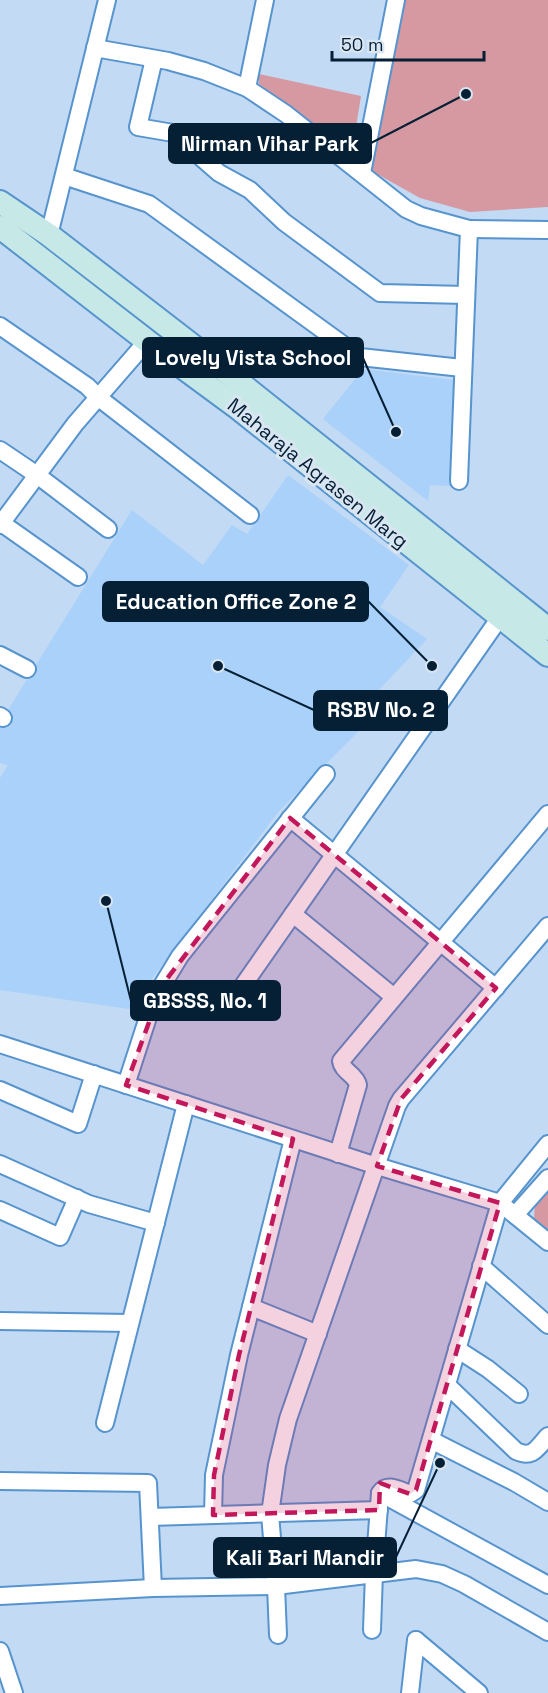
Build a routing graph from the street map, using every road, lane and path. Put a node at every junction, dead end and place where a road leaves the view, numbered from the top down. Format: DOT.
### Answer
graph roads {
  1 [pos="107,0"];
  2 [pos="265,0"];
  3 [pos="396,0"];
  4 [pos="95,48"];
  5 [pos="154,58"];
  6 [pos="247,88"];
  7 [pos="362,173"];
  8 [pos="64,176"];
  9 [pos="0,202"];
  10 [pos="0,226"];
  11 [pos="469,230"];
  12 [pos="548,230"];
  13 [pos="49,235"];
  14 [pos="466,296"];
  15 [pos="0,326"];
  16 [pos="147,341"];
  17 [pos="462,368"];
  18 [pos="99,398"];
  19 [pos="0,450"];
  20 [pos="37,475"];
  21 [pos="459,481"];
  22 [pos="374,503"];
  23 [pos="250,515"];
  24 [pos="1,523"];
  25 [pos="108,529"];
  26 [pos="78,577"];
  27 [pos="496,624"];
  28 [pos="537,629"];
  29 [pos="0,655"];
  30 [pos="548,655"];
  31 [pos="27,669"];
  32 [pos="326,774"];
  33 [pos="548,814"];
  34 [pos="290,818"];
  35 [pos="334,856"];
  36 [pos="293,914"];
  37 [pos="548,926"];
  38 [pos="441,941"];
  39 [pos="496,988"];
  40 [pos="394,997"];
  41 [pos="228,1007"];
  42 [pos="0,1044"];
  43 [pos="94,1074"];
  44 [pos="126,1085"];
  45 [pos="0,1090"];
  46 [pos="186,1104"];
  47 [pos="293,1139"];
  48 [pos="548,1144"];
  49 [pos="338,1154"];
  50 [pos="0,1164"];
  51 [pos="377,1167"];
  52 [pos="548,1178"];
  53 [pos="77,1198"];
  54 [pos="500,1203"];
  55 [pos="0,1210"];
  56 [pos="514,1215"];
  57 [pos="156,1223"];
  58 [pos="548,1242"];
  59 [pos="481,1266"];
  60 [pos="251,1307"];
  61 [pos="0,1321"];
  62 [pos="130,1323"];
  63 [pos="548,1325"];
  64 [pos="318,1334"];
  65 [pos="457,1349"];
  66 [pos="447,1385"];
  67 [pos="519,1394"];
  68 [pos="105,1423"];
  69 [pos="548,1436"];
  70 [pos="431,1440"];
  71 [pos="0,1481"];
  72 [pos="379,1502"];
  73 [pos="548,1502"];
  74 [pos="270,1514"];
  75 [pos="213,1515"];
  76 [pos="150,1517"];
  77 [pos="374,1574"];
  78 [pos="548,1585"];
  79 [pos="276,1586"];
  80 [pos="153,1588"];
  81 [pos="0,1596"];
  82 [pos="372,1630"];
  83 [pos="548,1632"];
  84 [pos="278,1635"];
  85 [pos="0,1651"];
  86 [pos="14,1693"];
  87 [pos="410,1693"];
  88 [pos="479,1693"];
  1 -- 4 [label="street"];
  2 -- 6 [label="street"];
  3 -- 7 [label="street"];
  4 -- 5 [label="street"];
  4 -- 8 [label="street"];
  5 -- 6 [label="street"];
  5 -- 14 [label="street"];
  6 -- 7 [label="street"];
  7 -- 11 [label="street"];
  8 -- 13 [label="street"];
  8 -- 17 [label="street"];
  9 -- 13 [label="main road, Maharaja Agrasen Marg"];
  10 -- 16 [label="main road, Maharaja Agrasen Marg"];
  11 -- 12 [label="street"];
  11 -- 14 [label="street"];
  13 -- 22 [label="main road, Maharaja Agrasen Marg"];
  14 -- 17 [label="street"];
  15 -- 18 [label="street"];
  16 -- 18 [label="street"];
  16 -- 22 [label="main road, Maharaja Agrasen Marg"];
  17 -- 21 [label="street"];
  18 -- 20 [label="street"];
  18 -- 23 [label="street"];
  19 -- 20 [label="street"];
  20 -- 24 [label="street"];
  20 -- 25 [label="street"];
  22 -- 28 [label="main road, Maharaja Agrasen Marg"];
  24 -- 26 [label="street"];
  27 -- 35 [label="street"];
  28 -- 30 [label="main road, Maharaja Agrasen Marg"];
  29 -- 31 [label="street"];
  32 -- 34 [label="street"];
  33 -- 38 [label="street"];
  34 -- 35 [label="street"];
  34 -- 44 [label="street"];
  35 -- 36 [label="street"];
  35 -- 38 [label="street"];
  36 -- 40 [label="street"];
  36 -- 41 [label="street"];
  37 -- 39 [label="street"];
  38 -- 39 [label="street"];
  38 -- 40 [label="street"];
  39 -- 51 [label="street"];
  40 -- 49 [label="street"];
  42 -- 43 [label="street"];
  43 -- 44 [label="street"];
  43 -- 45 [label="street"];
  44 -- 46 [label="street"];
  46 -- 47 [label="street"];
  46 -- 57 [label="street"];
  47 -- 49 [label="street"];
  47 -- 60 [label="street"];
  48 -- 54 [label="street"];
  49 -- 51 [label="street"];
  50 -- 53 [label="street"];
  51 -- 54 [label="street"];
  51 -- 64 [label="street"];
  52 -- 56 [label="street"];
  53 -- 55 [label="street"];
  53 -- 57 [label="street"];
  54 -- 56 [label="street"];
  54 -- 59 [label="street"];
  56 -- 58 [label="street"];
  57 -- 62 [label="street"];
  59 -- 63 [label="street"];
  59 -- 65 [label="street"];
  60 -- 64 [label="street"];
  60 -- 75 [label="street"];
  61 -- 62 [label="street"];
  62 -- 68 [label="street"];
  64 -- 74 [label="street"];
  65 -- 66 [label="street"];
  65 -- 67 [label="street"];
  66 -- 69 [label="street"];
  66 -- 70 [label="street"];
  70 -- 72 [label="street"];
  70 -- 73 [label="street"];
  71 -- 76 [label="street"];
  72 -- 74 [label="street"];
  72 -- 77 [label="street"];
  72 -- 78 [label="street"];
  74 -- 75 [label="street"];
  74 -- 79 [label="street"];
  75 -- 76 [label="street"];
  76 -- 80 [label="street"];
  77 -- 79 [label="street"];
  77 -- 82 [label="street"];
  77 -- 83 [label="street"];
  79 -- 80 [label="street"];
  79 -- 84 [label="street"];
  80 -- 81 [label="street"];
  85 -- 86 [label="street"];
  87 -- 88 [label="street"];
}
